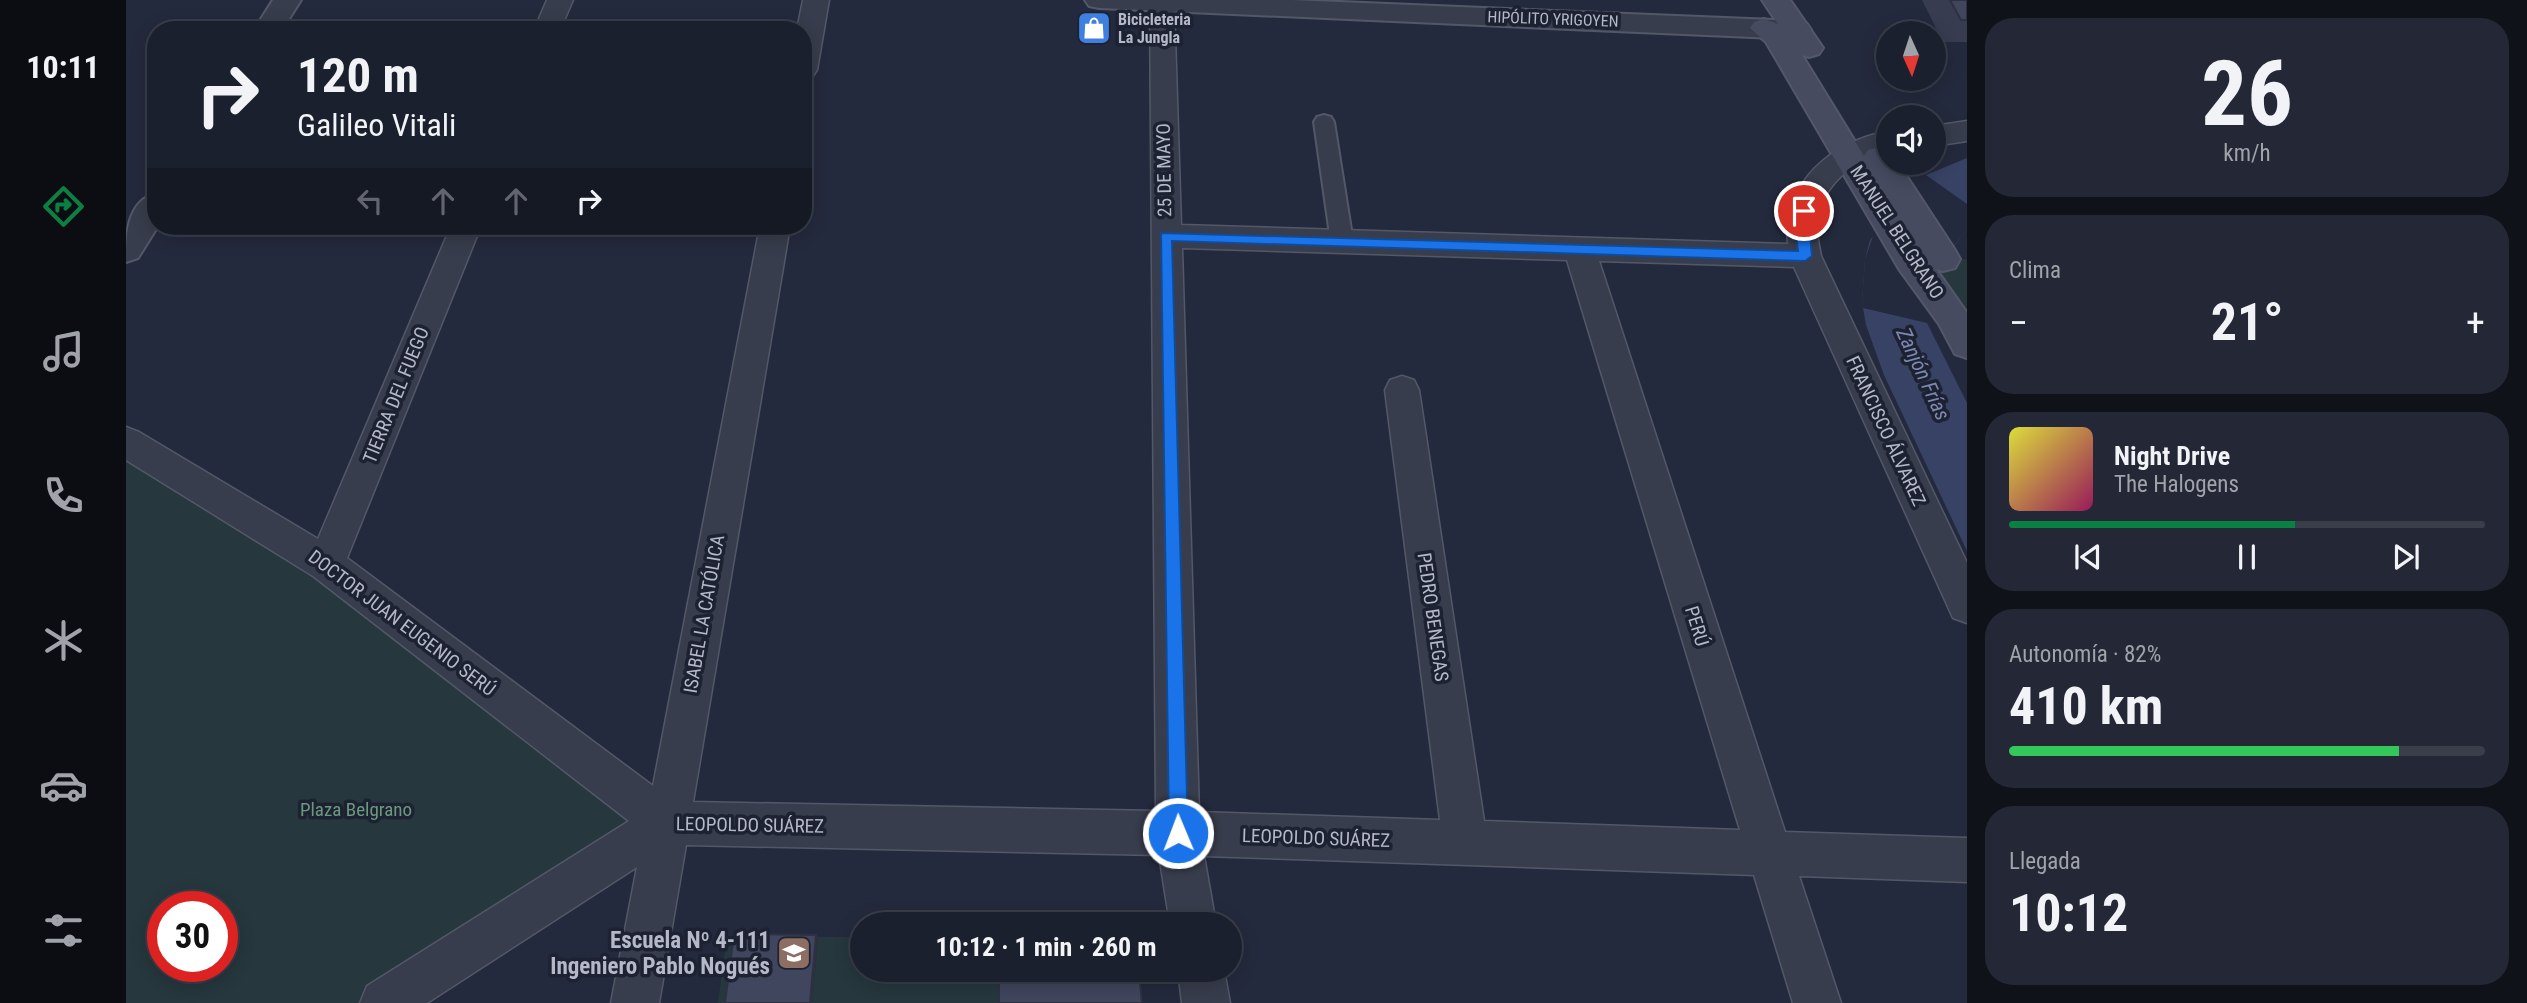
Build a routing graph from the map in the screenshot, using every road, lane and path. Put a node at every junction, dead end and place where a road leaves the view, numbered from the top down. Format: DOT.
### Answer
graph roads {
  1 [pos="287,0"];
  2 [pos="560,0"];
  3 [pos="816,0"];
  4 [pos="1099,0"];
  5 [pos="1776,0"];
  6 [pos="1161,3"];
  7 [pos="1279,4"];
  8 [pos="274,21"];
  9 [pos="551,21"];
  10 [pos="812,22"];
  11 [pos="1782,29"];
  12 [pos="1324,122"];
  13 [pos="1967,131"];
  14 [pos="1946,134"];
  15 [pos="1867,148"];
  16 [pos="147,218"];
  17 [pos="462,235"];
  18 [pos="773,235"];
  19 [pos="1166,236"];
  20 [pos="1342,242"];
  21 [pos="1579,249"];
  22 [pos="126,250"];
  23 [pos="1805,256"];
  24 [pos="1940,259"];
  25 [pos="1962,324"];
  26 [pos="1402,390"];
  27 [pos="126,442"];
  28 [pos="327,564"];
  29 [pos="1967,606"];
  30 [pos="666,823"];
  31 [pos="1178,833"];
  32 [pos="1465,844"];
  33 [pos="1769,854"];
  34 [pos="1967,860"];
  35 [pos="1191,912"];
  36 [pos="1203,982"];
  37 [pos="384,1003"];
  38 [pos="635,1003"];
  39 [pos="1206,1003"];
  40 [pos="1817,1003"];
  1 -- 8 [label="street"];
  2 -- 9 [label="street"];
  3 -- 10 [label="street"];
  4 -- 6 [label="street, HIPÓLITO YRIGOYEN"];
  5 -- 11 [label="main road"];
  6 -- 7 [label="street, HIPÓLITO YRIGOYEN"];
  6 -- 19 [label="street, 25 DE MAYO"];
  7 -- 11 [label="street, HIPÓLITO YRIGOYEN"];
  11 -- 15 [label="main road"];
  12 -- 20 [label="street"];
  13 -- 14 [label="street"];
  15 -- 23 [label="street, MANUEL BELGRANO"];
  15 -- 24 [label="main road, MANUEL BELGRANO"];
  15 -- 24 [label="main road, MANUEL BELGRANO"];
  16 -- 22 [label="street"];
  17 -- 28 [label="street, TIERRA DEL FUEGO"];
  18 -- 30 [label="street, ISABEL LA CATÓLICA"];
  19 -- 20 [label="street"];
  19 -- 31 [label="street, 25 DE MAYO"];
  20 -- 21 [label="street"];
  21 -- 23 [label="street"];
  21 -- 33 [label="street, PERÚ"];
  23 -- 29 [label="street, FRANCISCO ÁLVAREZ"];
  24 -- 25 [label="main road, MANUEL BELGRANO"];
  26 -- 32 [label="street, PEDRO BENEGAS"];
  27 -- 28 [label="street, DOCTOR JUAN EUGENIO SERÚ"];
  28 -- 30 [label="street, DOCTOR JUAN EUGENIO SERÚ"];
  30 -- 31 [label="street, LEOPOLDO SUÁREZ"];
  30 -- 37 [label="street"];
  30 -- 38 [label="street, ISABEL LA CATÓLICA"];
  31 -- 32 [label="street, LEOPOLDO SUÁREZ"];
  31 -- 35 [label="street, 25 DE MAYO"];
  32 -- 33 [label="street, LEOPOLDO SUÁREZ"];
  33 -- 34 [label="street, LEOPOLDO SUÁREZ"];
  33 -- 40 [label="street, PERÚ"];
  36 -- 39 [label="street"];
}
